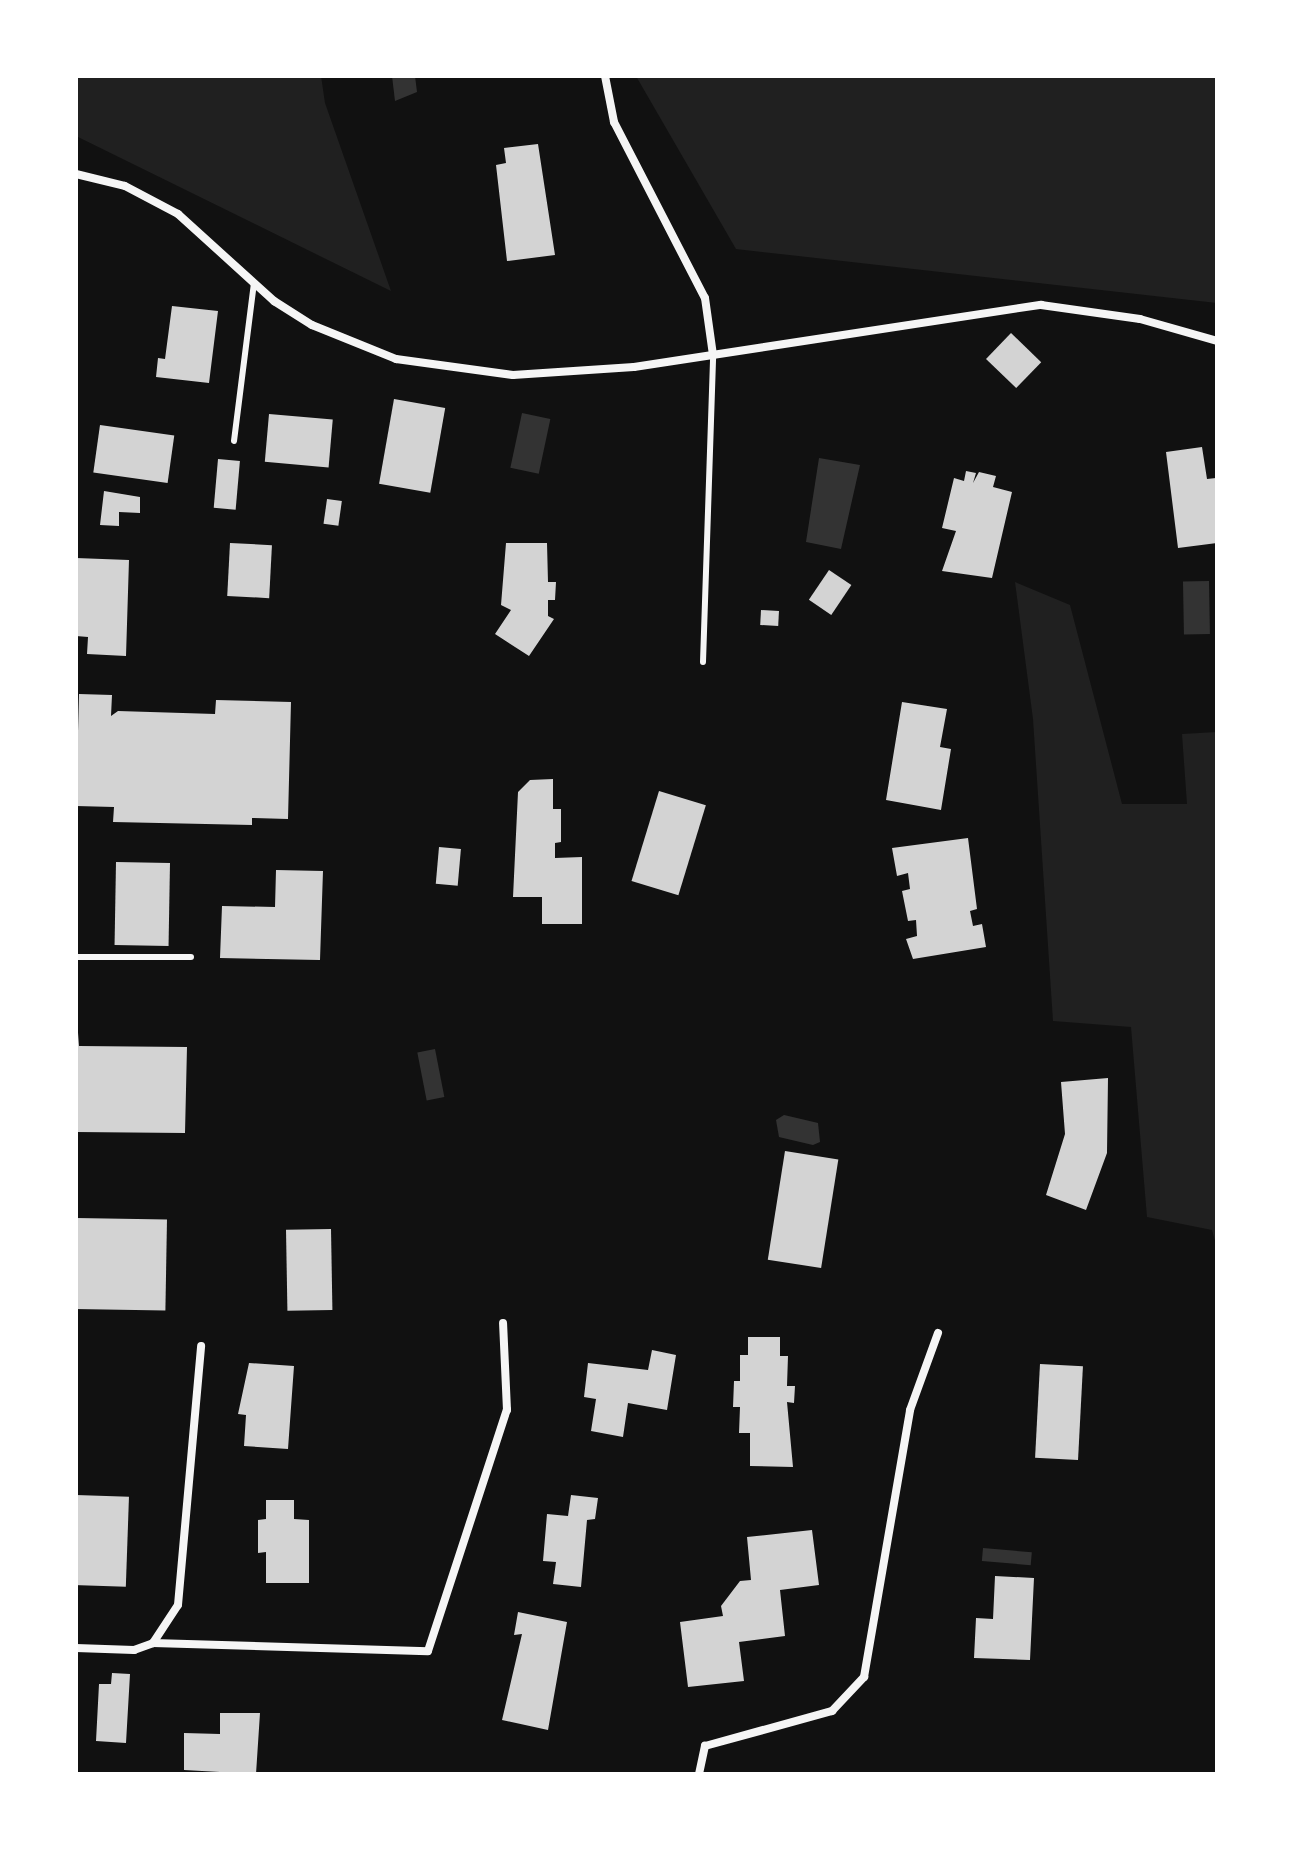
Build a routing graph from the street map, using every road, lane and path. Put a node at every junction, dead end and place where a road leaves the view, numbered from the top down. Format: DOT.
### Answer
graph roads {
  1 [pos="605,76"];
  2 [pos="76,174"];
  3 [pos="254,283"];
  4 [pos="1217,341"];
  5 [pos="713,355"];
  6 [pos="234,441"];
  7 [pos="703,662"];
  8 [pos="76,957"];
  9 [pos="191,957"];
  10 [pos="503,1323"];
  11 [pos="938,1333"];
  12 [pos="201,1346"];
  13 [pos="153,1643"];
  14 [pos="76,1648"];
  15 [pos="699,1774"];
  1 -- 5 [label="street"];
  2 -- 3 [label="street"];
  3 -- 5 [label="street"];
  3 -- 6 [label="lane"];
  4 -- 5 [label="street"];
  5 -- 7 [label="lane"];
  8 -- 9 [label="lane"];
  10 -- 13 [label="street"];
  11 -- 15 [label="street"];
  12 -- 13 [label="street"];
  13 -- 14 [label="street"];
}
